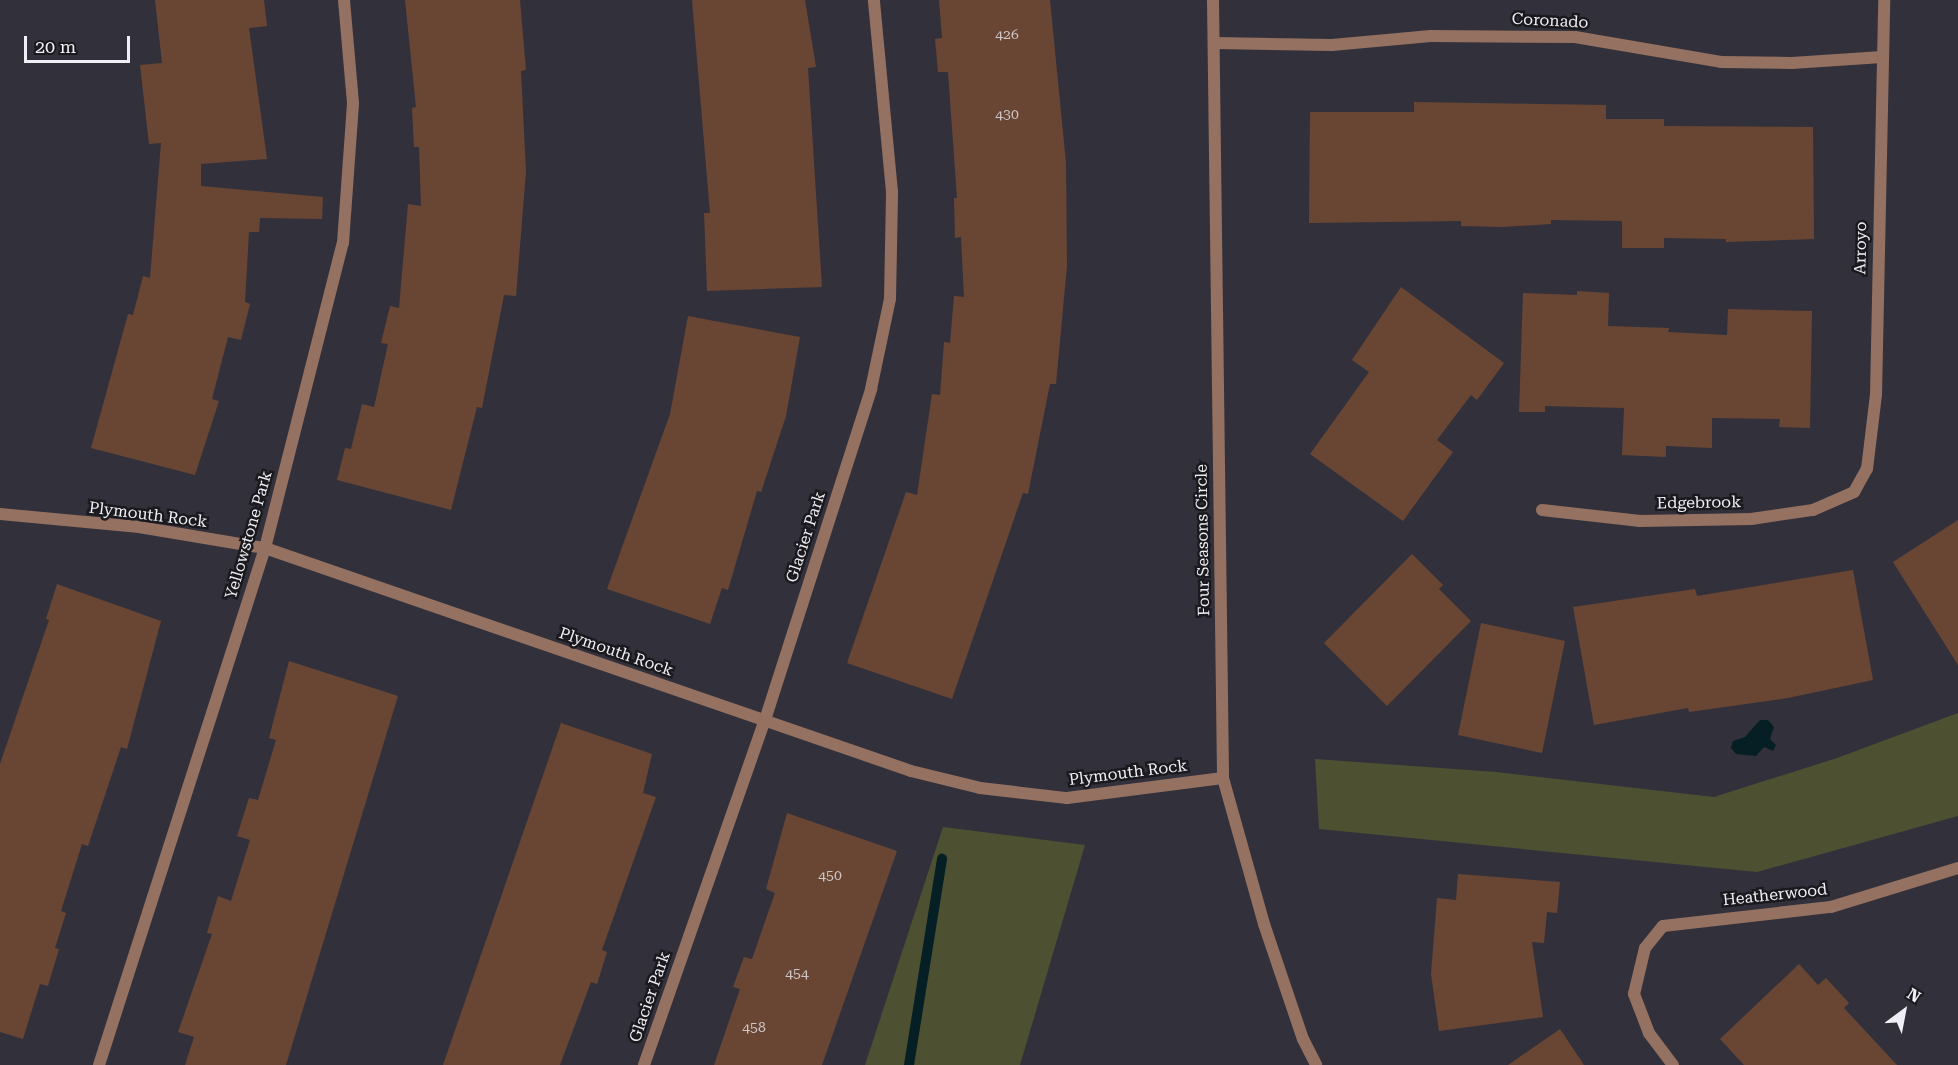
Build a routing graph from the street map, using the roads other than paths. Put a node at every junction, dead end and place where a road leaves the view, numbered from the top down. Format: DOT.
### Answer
graph roads {
  1 [pos="344,0"];
  2 [pos="874,0"];
  3 [pos="1213,0"];
  4 [pos="1884,0"];
  5 [pos="1214,43"];
  6 [pos="1882,57"];
  7 [pos="1854,492"];
  8 [pos="1542,510"];
  9 [pos="0,514"];
  10 [pos="265,548"];
  11 [pos="765,720"];
  12 [pos="1223,778"];
  13 [pos="1958,868"];
  14 [pos="99,1065"];
  15 [pos="644,1065"];
  16 [pos="1316,1065"];
  17 [pos="1673,1065"];
  1 -- 10 [label="street, Yellowstone Park"];
  2 -- 11 [label="street, Glacier Park"];
  3 -- 5 [label="street, Four Seasons Circle"];
  4 -- 6 [label="street, Arroyo"];
  5 -- 6 [label="street, Coronado"];
  5 -- 12 [label="street, Four Seasons Circle"];
  6 -- 7 [label="street, Arroyo"];
  7 -- 8 [label="street, Edgebrook"];
  9 -- 10 [label="street, Plymouth Rock"];
  10 -- 11 [label="street, Plymouth Rock"];
  10 -- 14 [label="street, Yellowstone Park"];
  11 -- 12 [label="street, Plymouth Rock"];
  11 -- 15 [label="street, Glacier Park"];
  12 -- 16 [label="street, Four Seasons Circle"];
  13 -- 17 [label="street, Heatherwood"];
}
